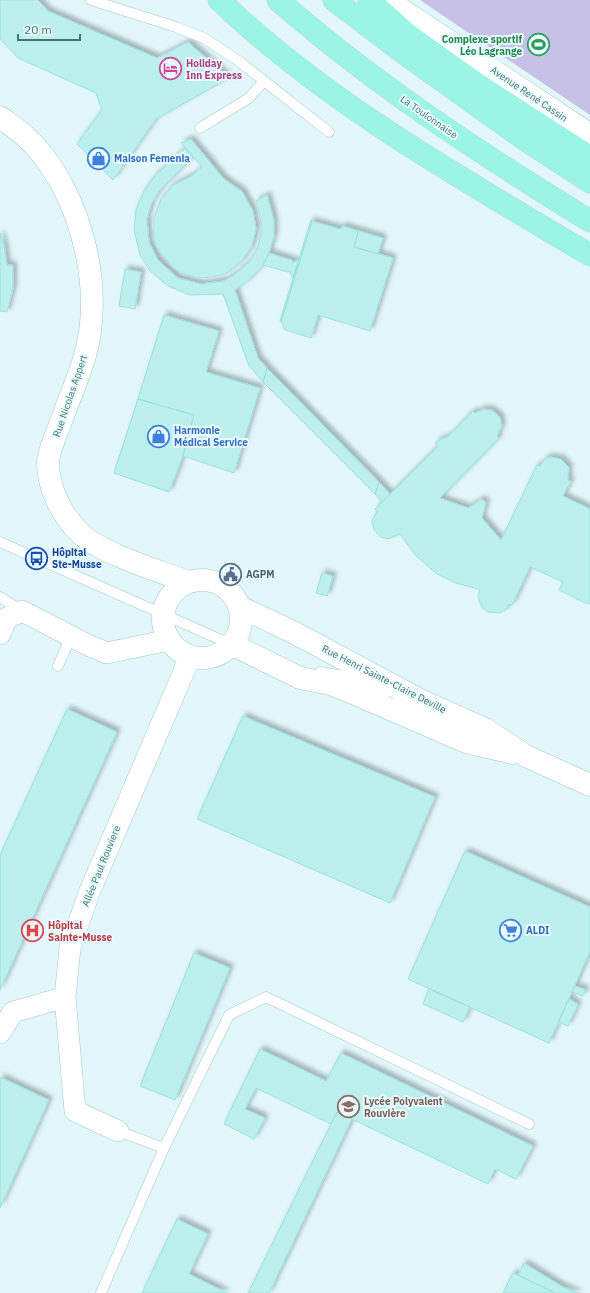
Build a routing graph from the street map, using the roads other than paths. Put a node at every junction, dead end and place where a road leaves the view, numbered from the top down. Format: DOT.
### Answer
graph roads {
  1 [pos="91,0"];
  2 [pos="219,0"];
  3 [pos="278,0"];
  4 [pos="334,0"];
  5 [pos="369,0"];
  6 [pos="388,0"];
  7 [pos="264,81"];
  8 [pos="0,117"];
  9 [pos="200,128"];
  10 [pos="329,132"];
  11 [pos="590,134"];
  12 [pos="590,157"];
  13 [pos="590,182"];
  14 [pos="590,221"];
  15 [pos="590,255"];
  16 [pos="0,542"];
  17 [pos="139,564"];
  18 [pos="188,582"];
  19 [pos="0,598"];
  20 [pos="240,607"];
  21 [pos="165,609"];
  22 [pos="22,611"];
  23 [pos="0,634"];
  24 [pos="71,636"];
  25 [pos="169,640"];
  26 [pos="232,645"];
  27 [pos="190,657"];
  28 [pos="58,666"];
  29 [pos="418,699"];
  30 [pos="526,756"];
  31 [pos="590,785"];
  32 [pos="65,998"];
  33 [pos="0,1033"];
  34 [pos="529,1124"];
  35 [pos="118,1131"];
  36 [pos="164,1148"];
  37 [pos="102,1293"];
  1 -- 7 [label="lane"];
  2 -- 15 [label="highway"];
  3 -- 14 [label="highway, La Toulonnaise"];
  4 -- 13 [label="highway"];
  5 -- 12 [label="highway"];
  6 -- 11 [label="street, Avenue René Cassin"];
  7 -- 9 [label="lane"];
  7 -- 10 [label="lane"];
  8 -- 17 [label="main road, Rue Nicolas Appert"];
  16 -- 21 [label="lane"];
  17 -- 18 [label="main road, Rue Nicolas Appert"];
  17 -- 21 [label="main road"];
  18 -- 20 [label="main road"];
  18 -- 21 [label="main road"];
  19 -- 22 [label="lane"];
  20 -- 26 [label="main road"];
  20 -- 29 [label="main road, Rue Henri Sainte-Claire Deville"];
  21 -- 25 [label="main road"];
  21 -- 26 [label="lane"];
  22 -- 23 [label="street"];
  22 -- 24 [label="street"];
  24 -- 25 [label="street"];
  24 -- 28 [label="lane"];
  25 -- 27 [label="main road"];
  26 -- 27 [label="main road"];
  26 -- 29 [label="lane"];
  26 -- 30 [label="main road, Rue Henri Sainte-Claire Deville"];
  27 -- 32 [label="street, Allée Paul Rouviere"];
  29 -- 30 [label="main road, Rue Henri Sainte-Claire Deville"];
  30 -- 31 [label="main road, Rue Henri Sainte-Claire Deville"];
  32 -- 33 [label="street"];
  32 -- 35 [label="street, Allée Paul Rouviere"];
  34 -- 36 [label="lane"];
  35 -- 36 [label="lane"];
  36 -- 37 [label="lane"];
}
